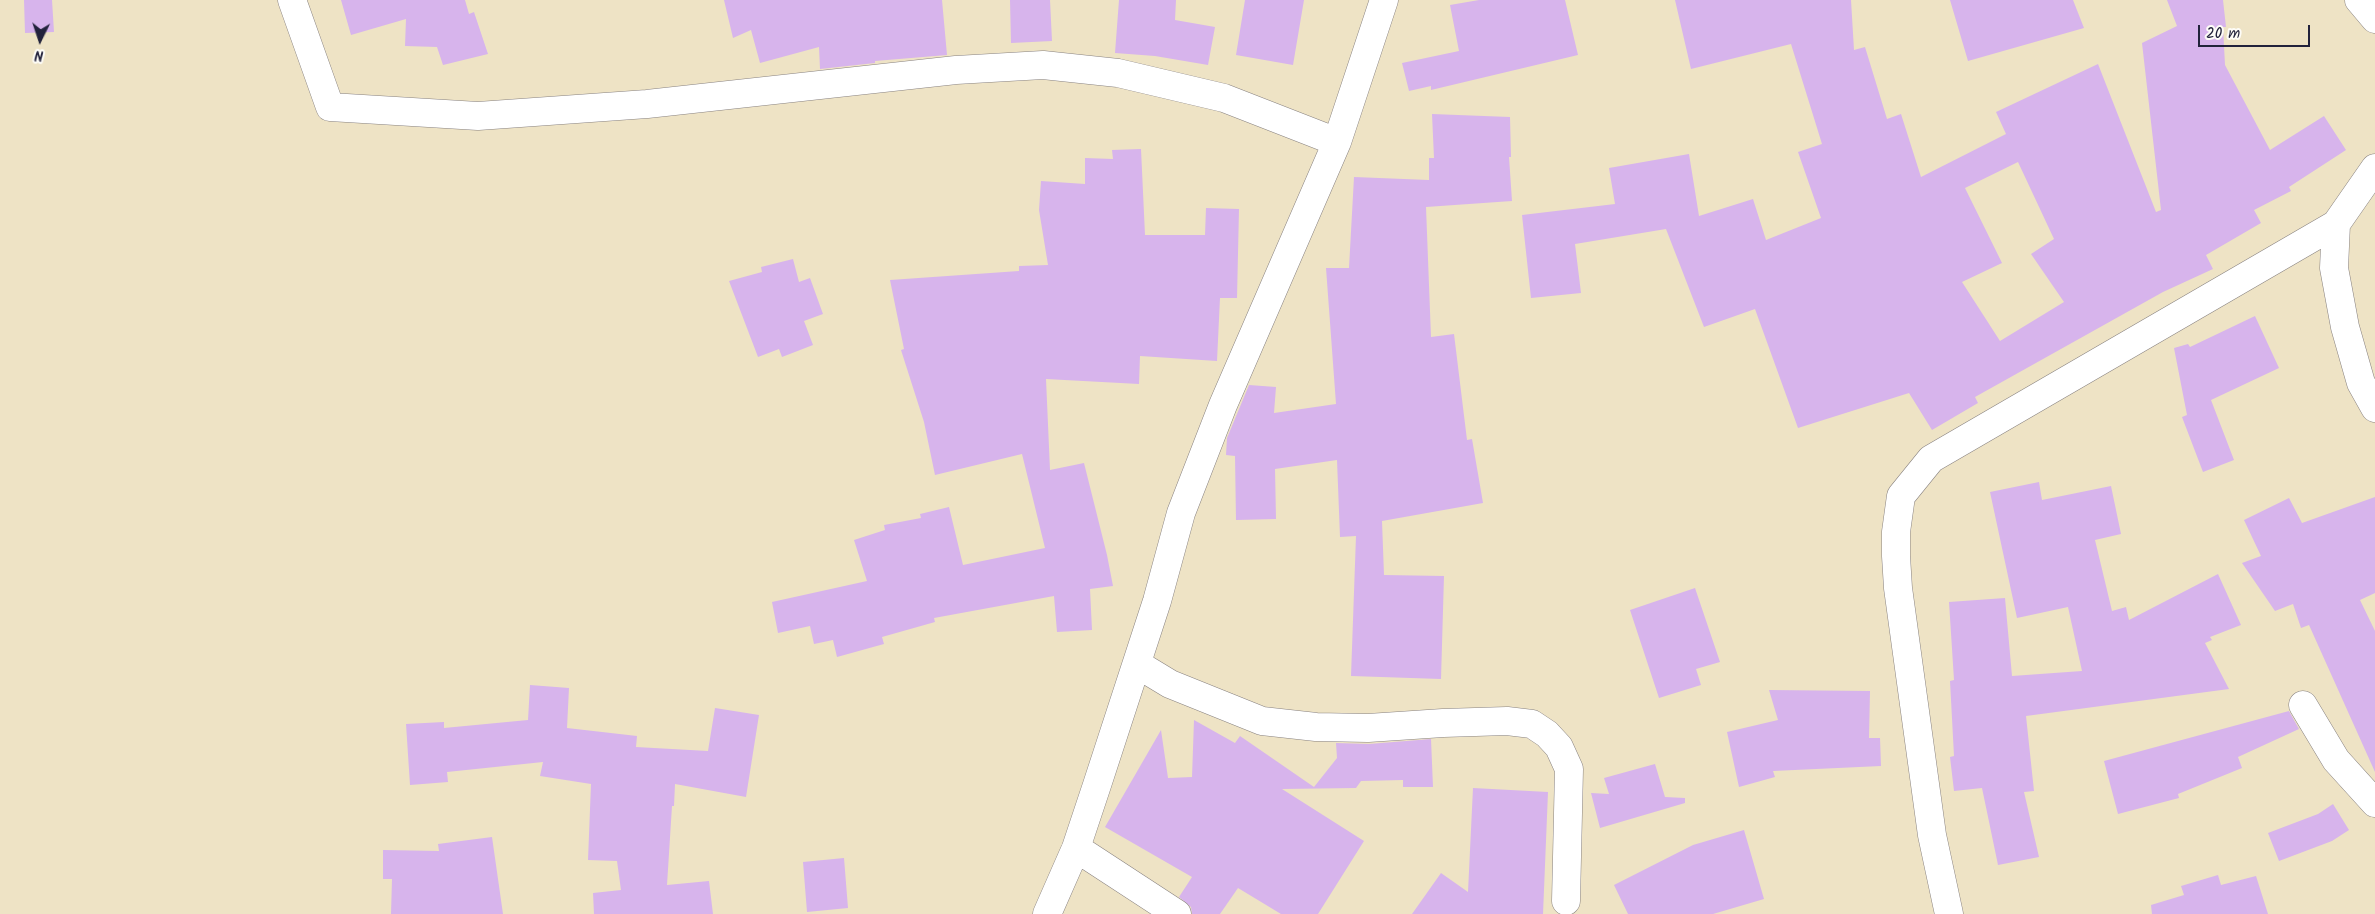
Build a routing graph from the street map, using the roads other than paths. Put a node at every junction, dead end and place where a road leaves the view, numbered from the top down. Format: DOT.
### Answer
graph roads {
  1 [pos="292,0"];
  2 [pos="1384,0"];
  3 [pos="2359,0"];
  4 [pos="2375,19"];
  5 [pos="1337,142"];
  6 [pos="2375,168"];
  7 [pos="2336,224"];
  8 [pos="2375,408"];
  9 [pos="1137,664"];
  10 [pos="2302,706"];
  11 [pos="2375,803"];
  12 [pos="1076,848"];
  13 [pos="1566,900"];
  14 [pos="1047,914"];
  15 [pos="1177,914"];
  16 [pos="1949,914"];
  1 -- 5 [label="street"];
  2 -- 5 [label="street"];
  3 -- 4 [label="street"];
  5 -- 9 [label="street"];
  6 -- 7 [label="street"];
  7 -- 8 [label="street"];
  7 -- 16 [label="street"];
  9 -- 12 [label="street"];
  9 -- 13 [label="street"];
  10 -- 11 [label="street"];
  12 -- 14 [label="street"];
  12 -- 15 [label="street"];
}
